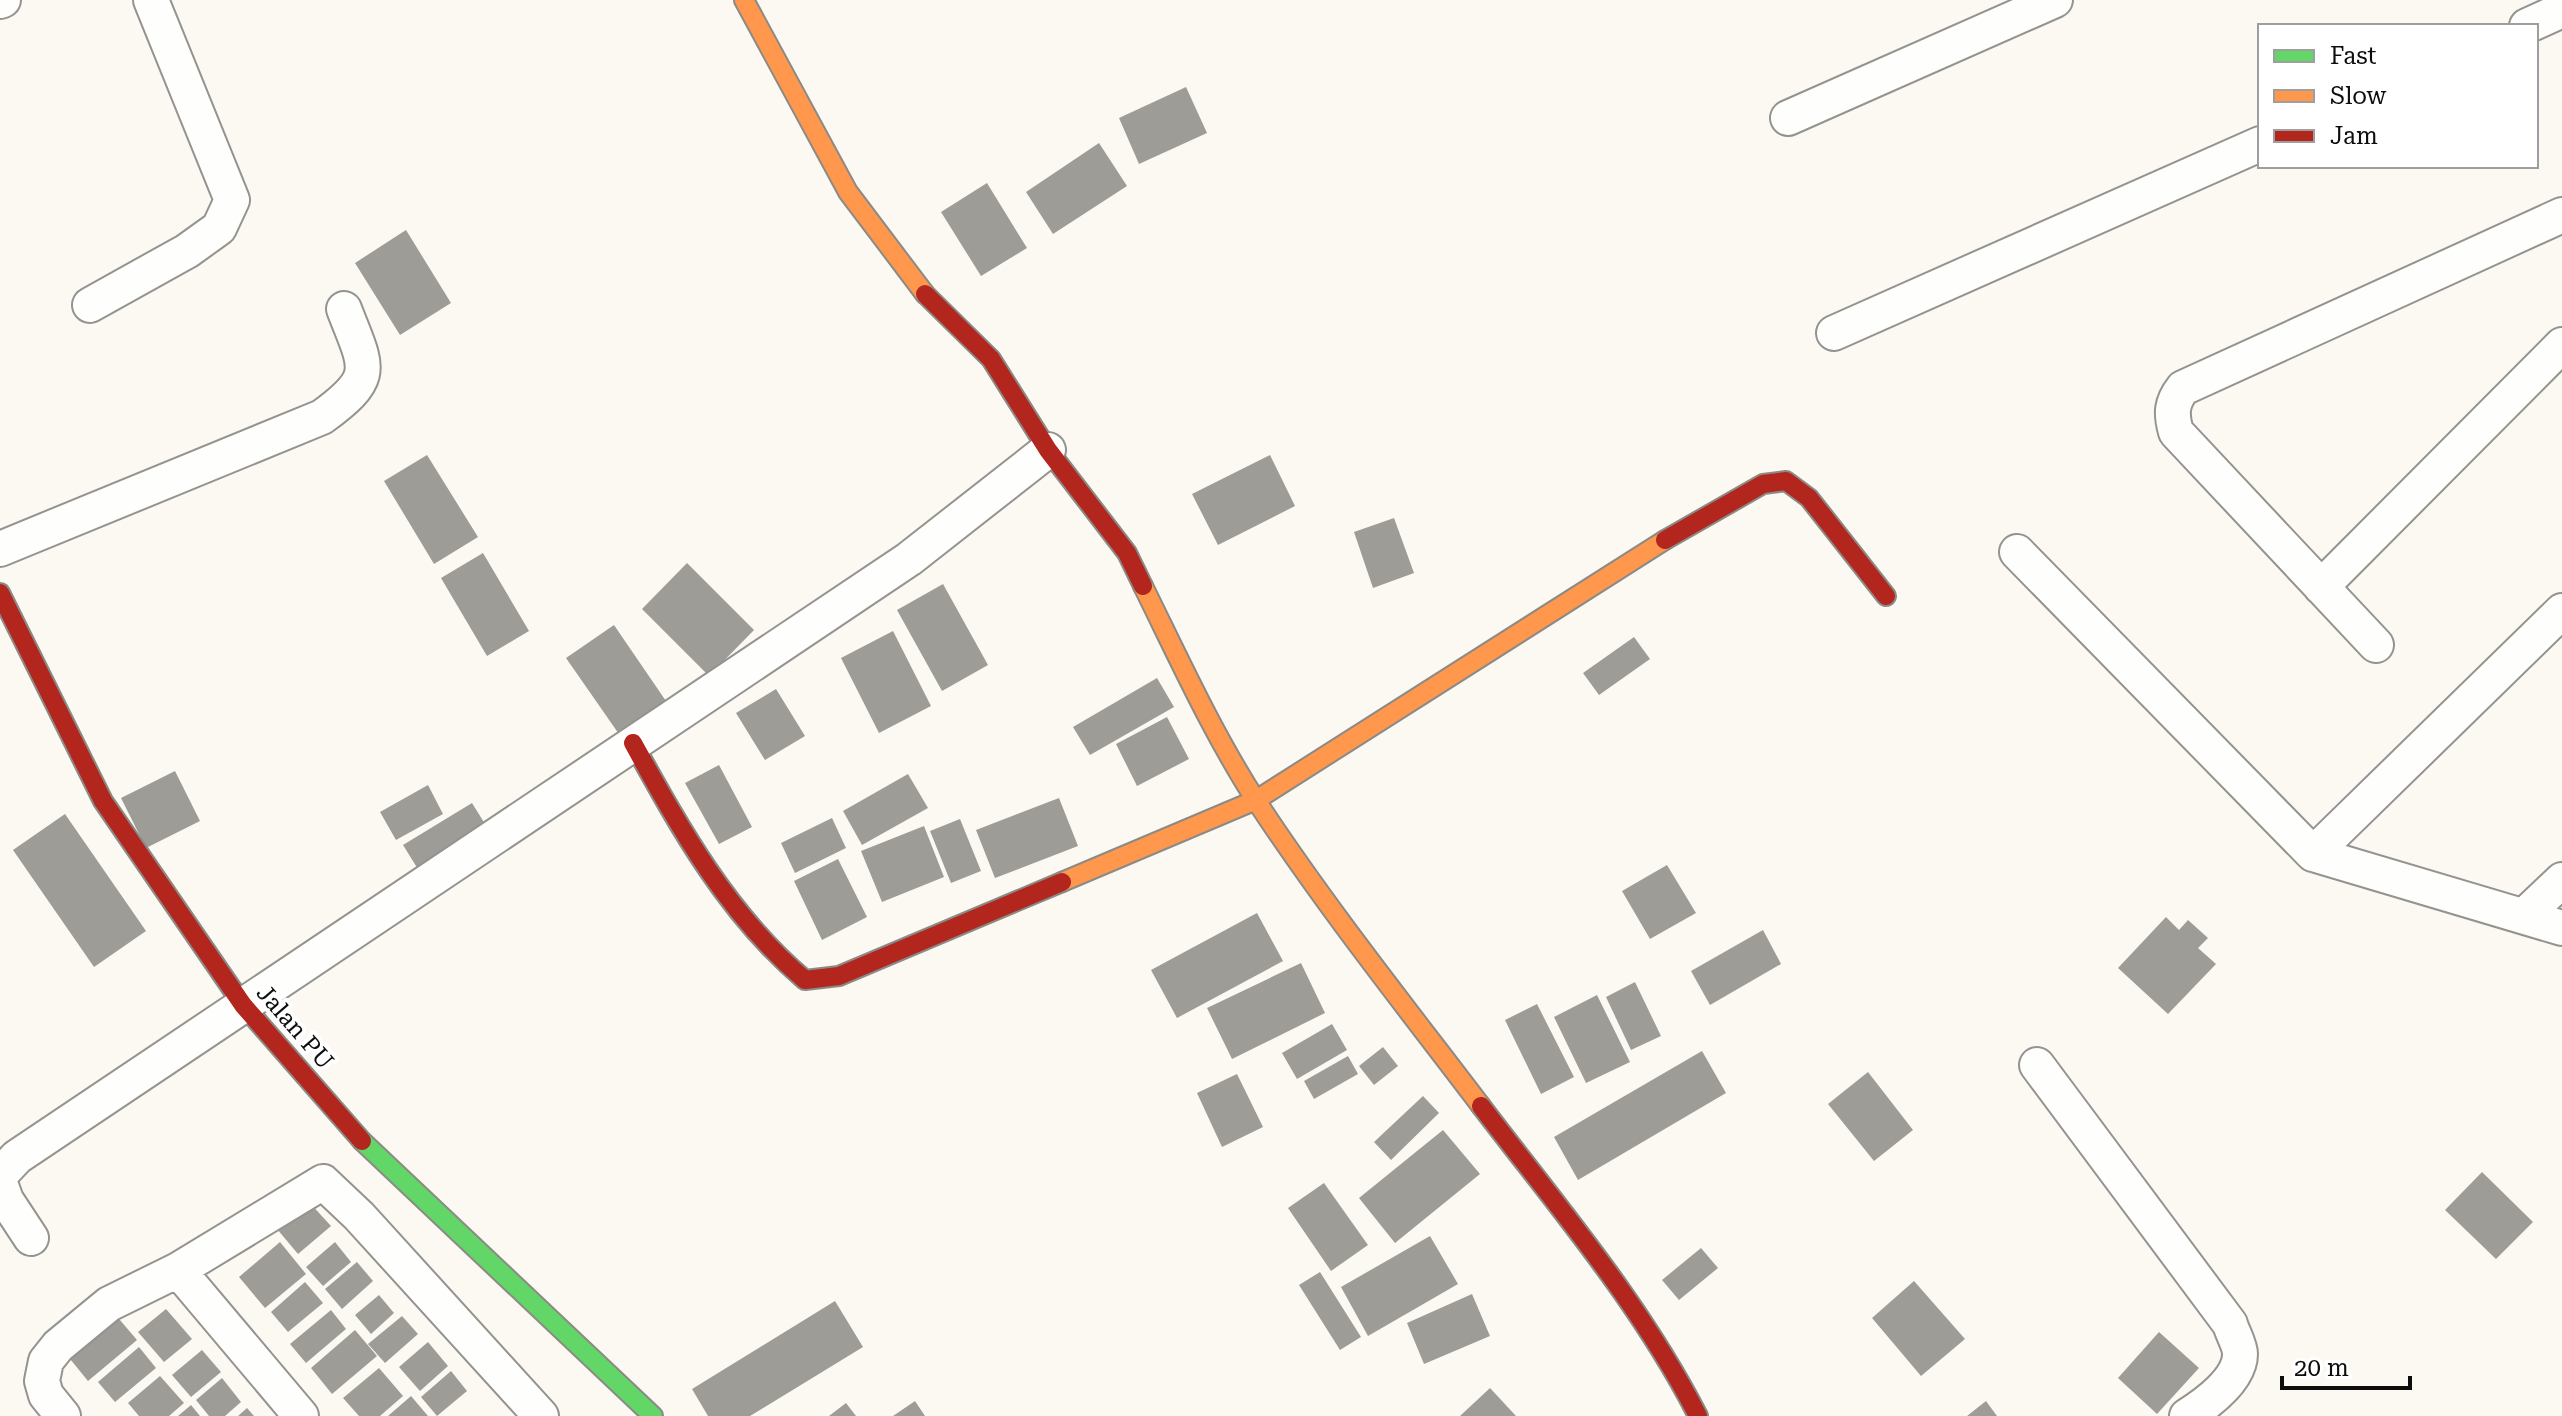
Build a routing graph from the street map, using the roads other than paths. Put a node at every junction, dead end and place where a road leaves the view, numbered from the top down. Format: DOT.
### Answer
graph roads {
  1 [pos="151,0"];
  2 [pos="744,0"];
  3 [pos="2055,0"];
  4 [pos="2562,10"];
  5 [pos="2531,24"];
  6 [pos="1788,118"];
  7 [pos="2258,145"];
  8 [pos="2562,215"];
  9 [pos="90,305"];
  10 [pos="344,309"];
  11 [pos="1834,333"];
  12 [pos="2562,345"];
  13 [pos="1048,450"];
  14 [pos="0,549"];
  15 [pos="2017,552"];
  16 [pos="2321,587"];
  17 [pos="0,593"];
  18 [pos="1886,596"];
  19 [pos="2562,611"];
  20 [pos="2376,645"];
  21 [pos="633,743"];
  22 [pos="1256,800"];
  23 [pos="2313,854"];
  24 [pos="2562,880"];
  25 [pos="2524,916"];
  26 [pos="2562,928"];
  27 [pos="243,1005"];
  28 [pos="2037,1065"];
  29 [pos="0,1175"];
  30 [pos="0,1183"];
  31 [pos="31,1238"];
  32 [pos="178,1270"];
  33 [pos="63,1416"];
  34 [pos="301,1416"];
  35 [pos="541,1416"];
  36 [pos="653,1416"];
  37 [pos="1698,1416"];
  38 [pos="2187,1416"];
  1 -- 9 [label="street"];
  2 -- 13 [label="street"];
  3 -- 6 [label="street"];
  4 -- 5 [label="street"];
  7 -- 11 [label="street"];
  8 -- 16 [label="street"];
  10 -- 14 [label="street"];
  12 -- 16 [label="street"];
  13 -- 21 [label="street"];
  13 -- 22 [label="street"];
  15 -- 23 [label="street"];
  16 -- 20 [label="street"];
  17 -- 27 [label="street, Jalan PU"];
  18 -- 22 [label="street"];
  19 -- 23 [label="street"];
  21 -- 22 [label="street"];
  21 -- 27 [label="street"];
  22 -- 37 [label="street"];
  23 -- 25 [label="street"];
  24 -- 25 [label="street"];
  25 -- 26 [label="street"];
  27 -- 29 [label="street"];
  27 -- 36 [label="street, Jalan PU"];
  28 -- 38 [label="street"];
  30 -- 31 [label="street"];
  32 -- 33 [label="street"];
  32 -- 34 [label="street"];
  32 -- 35 [label="street"];
}
